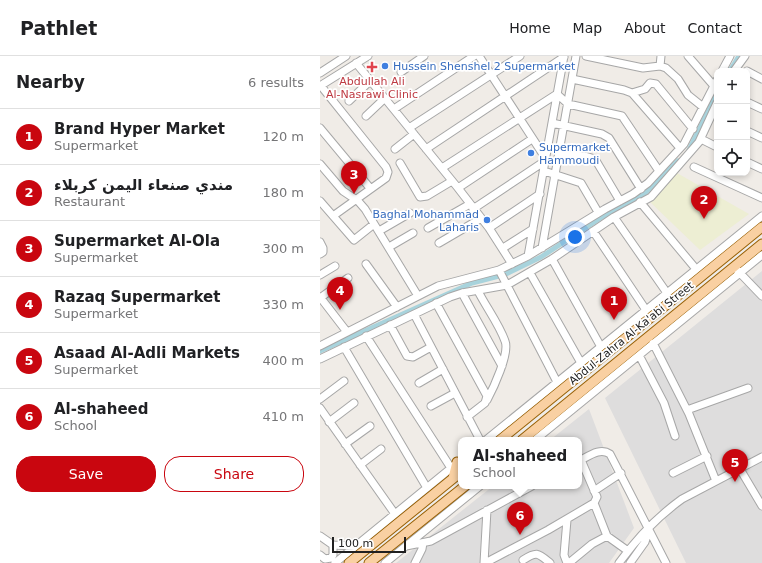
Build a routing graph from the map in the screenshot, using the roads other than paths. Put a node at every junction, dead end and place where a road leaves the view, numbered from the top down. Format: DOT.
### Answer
graph roads {
  1 [pos="346,56"];
  2 [pos="368,56"];
  3 [pos="424,56"];
  4 [pos="474,56"];
  5 [pos="479,56"];
  6 [pos="520,56"];
  7 [pos="576,56"];
  8 [pos="586,56"];
  9 [pos="661,56"];
  10 [pos="688,56"];
  11 [pos="745,56"];
  12 [pos="564,57"];
  13 [pos="727,58"];
  14 [pos="356,63"];
  15 [pos="332,66"];
  16 [pos="660,66"];
  17 [pos="723,68"];
  18 [pos="736,68"];
  19 [pos="401,72"];
  20 [pos="750,72"];
  21 [pos="320,73"];
  22 [pos="338,75"];
  23 [pos="491,75"];
  24 [pos="762,78"];
  25 [pos="572,79"];
  26 [pos="370,81"];
  27 [pos="714,82"];
  28 [pos="714,85"];
  29 [pos="321,86"];
  30 [pos="632,93"];
  31 [pos="558,94"];
  32 [pos="505,97"];
  33 [pos="385,98"];
  34 [pos="349,100"];
  35 [pos="568,104"];
  36 [pos="750,104"];
  37 [pos="703,107"];
  38 [pos="394,109"];
  39 [pos="762,110"];
  40 [pos="366,116"];
  41 [pos="714,117"];
  42 [pos="519,118"];
  43 [pos="552,123"];
  44 [pos="564,126"];
  45 [pos="320,128"];
  46 [pos="409,128"];
  47 [pos="693,129"];
  48 [pos="750,133"];
  49 [pos="414,134"];
  50 [pos="532,138"];
  51 [pos="762,138"];
  52 [pos="701,139"];
  53 [pos="714,146"];
  54 [pos="426,148"];
  55 [pos="680,148"];
  56 [pos="395,149"];
  57 [pos="559,154"];
  58 [pos="546,160"];
  59 [pos="400,163"];
  60 [pos="320,164"];
  61 [pos="750,164"];
  62 [pos="694,167"];
  63 [pos="442,168"];
  64 [pos="762,170"];
  65 [pos="544,171"];
  66 [pos="659,171"];
  67 [pos="556,174"];
  68 [pos="452,181"];
  69 [pos="370,188"];
  70 [pos="458,188"];
  71 [pos="641,189"];
  72 [pos="540,194"];
  73 [pos="762,198"];
  74 [pos="354,199"];
  75 [pos="320,201"];
  76 [pos="620,201"];
  77 [pos="640,202"];
  78 [pos="472,206"];
  79 [pos="598,212"];
  80 [pos="410,213"];
  81 [pos="333,216"];
  82 [pos="762,216"];
  83 [pos="614,217"];
  84 [pos="480,220"];
  85 [pos="374,224"];
  86 [pos="762,227"];
  87 [pos="428,228"];
  88 [pos="488,228"];
  89 [pos="533,229"];
  90 [pos="379,231"];
  91 [pos="593,231"];
  92 [pos="413,233"];
  93 [pos="320,242"];
  94 [pos="439,243"];
  95 [pos="762,244"];
  96 [pos="389,247"];
  97 [pos="503,248"];
  98 [pos="542,248"];
  99 [pos="320,254"];
  100 [pos="762,255"];
  101 [pos="528,256"];
  102 [pos="552,259"];
  103 [pos="366,264"];
  104 [pos="512,264"];
  105 [pos="335,266"];
  106 [pos="696,269"];
  107 [pos="499,270"];
  108 [pos="737,270"];
  109 [pos="530,273"];
  110 [pos="320,276"];
  111 [pos="348,278"];
  112 [pos="507,285"];
  113 [pos="478,291"];
  114 [pos="462,293"];
  115 [pos="667,293"];
  116 [pos="418,296"];
  117 [pos="762,296"];
  118 [pos="320,298"];
  119 [pos="436,303"];
  120 [pos="397,307"];
  121 [pos="646,310"];
  122 [pos="414,314"];
  123 [pos="390,325"];
  124 [pos="347,332"];
  125 [pos="366,336"];
  126 [pos="654,343"];
  127 [pos="320,346"];
  128 [pos="601,346"];
  129 [pos="344,347"];
  130 [pos="431,347"];
  131 [pos="639,355"];
  132 [pos="320,359"];
  133 [pos="581,362"];
  134 [pos="502,366"];
  135 [pos="590,367"];
  136 [pos="442,369"];
  137 [pos="600,377"];
  138 [pos="344,382"];
  139 [pos="557,382"];
  140 [pos="572,382"];
  141 [pos="418,383"];
  142 [pos="748,388"];
  143 [pos="455,393"];
  144 [pos="578,394"];
  145 [pos="320,399"];
  146 [pos="487,400"];
  147 [pos="354,403"];
  148 [pos="431,406"];
  149 [pos="320,408"];
  150 [pos="687,410"];
  151 [pos="467,417"];
  152 [pos="329,422"];
  153 [pos="370,426"];
  154 [pos="676,436"];
  155 [pos="478,437"];
  156 [pos="490,437"];
  157 [pos="504,437"];
  158 [pos="526,437"];
  159 [pos="539,437"];
  160 [pos="345,444"];
  161 [pos="381,449"];
  162 [pos="707,456"];
  163 [pos="762,457"];
  164 [pos="582,460"];
  165 [pos="456,463"];
  166 [pos="360,465"];
  167 [pos="582,465"];
  168 [pos="740,469"];
  169 [pos="621,473"];
  170 [pos="673,473"];
  171 [pos="458,475"];
  172 [pos="454,478"];
  173 [pos="716,481"];
  174 [pos="427,488"];
  175 [pos="461,489"];
  176 [pos="476,489"];
  177 [pos="526,489"];
  178 [pos="594,491"];
  179 [pos="594,502"];
  180 [pos="762,506"];
  181 [pos="487,510"];
  182 [pos="395,514"];
  183 [pos="566,520"];
  184 [pos="649,529"];
  185 [pos="320,536"];
  186 [pos="607,536"];
  187 [pos="423,543"];
  188 [pos="333,545"];
  189 [pos="356,546"];
  190 [pos="406,546"];
  191 [pos="517,546"];
  192 [pos="628,552"];
  193 [pos="320,555"];
  194 [pos="524,561"];
  195 [pos="419,562"];
  196 [pos="335,563"];
  197 [pos="350,563"];
  198 [pos="369,563"];
  199 [pos="385,563"];
  200 [pos="484,563"];
  201 [pos="550,563"];
  202 [pos="568,563"];
  203 [pos="619,563"];
  204 [pos="630,563"];
  205 [pos="666,563"];
  1 -- 15 [label="street"];
  2 -- 14 [label="street"];
  3 -- 19 [label="street"];
  4 -- 38 [label="street"];
  5 -- 23 [label="street"];
  6 -- 23 [label="street"];
  7 -- 25 [label="street"];
  8 -- 16 [label="street"];
  9 -- 16 [label="street"];
  10 -- 27 [label="street"];
  11 -- 18 [label="street"];
  12 -- 31 [label="street"];
  12 -- 32 [label="street"];
  13 -- 17 [label="street"];
  14 -- 22 [label="street"];
  14 -- 26 [label="street"];
  15 -- 21 [label="street"];
  15 -- 22 [label="street"];
  16 -- 37 [label="street"];
  20 -- 24 [label="street"];
  22 -- 29 [label="street"];
  23 -- 32 [label="street"];
  23 -- 46 [label="street"];
  25 -- 30 [label="street"];
  25 -- 35 [label="street"];
  26 -- 33 [label="street"];
  26 -- 34 [label="street"];
  28 -- 37 [label="street"];
  29 -- 69 [label="street"];
  30 -- 47 [label="street"];
  30 -- 55 [label="street"];
  31 -- 35 [label="street"];
  31 -- 42 [label="street"];
  31 -- 43 [label="street"];
  32 -- 42 [label="street"];
  32 -- 54 [label="street"];
  33 -- 38 [label="street"];
  33 -- 40 [label="street"];
  35 -- 44 [label="street"];
  35 -- 66 [label="street"];
  36 -- 39 [label="street"];
  37 -- 47 [label="street"];
  38 -- 46 [label="street"];
  41 -- 52 [label="street"];
  42 -- 50 [label="street"];
  42 -- 63 [label="street"];
  43 -- 44 [label="street"];
  43 -- 58 [label="street"];
  44 -- 57 [label="street"];
  44 -- 71 [label="street"];
  45 -- 69 [label="street"];
  46 -- 49 [label="street"];
  47 -- 55 [label="street"];
  48 -- 51 [label="street"];
  49 -- 54 [label="street"];
  49 -- 56 [label="street"];
  50 -- 58 [label="street"];
  50 -- 70 [label="street"];
  52 -- 53 [label="street"];
  52 -- 77 [label="street"];
  54 -- 63 [label="street"];
  55 -- 66 [label="street"];
  57 -- 67 [label="street"];
  57 -- 76 [label="street"];
  58 -- 65 [label="street"];
  58 -- 78 [label="street"];
  59 -- 68 [label="street"];
  60 -- 74 [label="street"];
  61 -- 64 [label="street"];
  62 -- 73 [label="street"];
  63 -- 68 [label="street"];
  65 -- 67 [label="street"];
  65 -- 72 [label="street"];
  66 -- 71 [label="street"];
  67 -- 79 [label="street"];
  67 -- 98 [label="street"];
  68 -- 70 [label="street"];
  69 -- 74 [label="street"];
  70 -- 78 [label="street"];
  71 -- 76 [label="street"];
  72 -- 88 [label="street"];
  72 -- 89 [label="street"];
  74 -- 81 [label="street"];
  74 -- 85 [label="street"];
  75 -- 81 [label="street"];
  76 -- 79 [label="street"];
  77 -- 83 [label="street"];
  77 -- 106 [label="street"];
  78 -- 84 [label="street"];
  78 -- 87 [label="street"];
  79 -- 98 [label="street"];
  80 -- 90 [label="street"];
  81 -- 85 [label="street"];
  82 -- 106 [label="street"];
  83 -- 91 [label="street"];
  83 -- 115 [label="street"];
  84 -- 88 [label="street"];
  84 -- 94 [label="street"];
  85 -- 90 [label="street"];
  86 -- 135 [label="main road, Abdul-Zahra Al-Ka'abi Street"];
  88 -- 97 [label="street"];
  89 -- 97 [label="street"];
  89 -- 101 [label="street"];
  90 -- 96 [label="street"];
  91 -- 102 [label="street"];
  91 -- 121 [label="street"];
  92 -- 96 [label="street"];
  93 -- 99 [label="street"];
  95 -- 108 [label="main road, Abdul-Zahra Al-Ka'abi Street"];
  96 -- 116 [label="street"];
  97 -- 104 [label="street"];
  98 -- 101 [label="street"];
  100 -- 108 [label="street"];
  101 -- 104 [label="street"];
  102 -- 109 [label="street"];
  102 -- 128 [label="street"];
  103 -- 120 [label="street"];
  104 -- 107 [label="street"];
  105 -- 110 [label="street"];
  106 -- 115 [label="street"];
  107 -- 112 [label="street"];
  107 -- 116 [label="street"];
  108 -- 117 [label="street"];
  108 -- 126 [label="street"];
  108 -- 137 [label="main road, Abdul-Zahra Al-Ka'abi Street"];
  109 -- 112 [label="street"];
  109 -- 133 [label="street"];
  111 -- 118 [label="street"];
  112 -- 113 [label="street"];
  112 -- 139 [label="street"];
  113 -- 114 [label="street"];
  113 -- 134 [label="street"];
  114 -- 119 [label="street"];
  114 -- 134 [label="street"];
  115 -- 121 [label="street"];
  116 -- 120 [label="street"];
  118 -- 124 [label="street"];
  119 -- 122 [label="street"];
  119 -- 146 [label="street"];
  120 -- 124 [label="street"];
  121 -- 128 [label="street"];
  122 -- 123 [label="street"];
  122 -- 130 [label="street"];
  123 -- 125 [label="street"];
  123 -- 130 [label="street"];
  124 -- 127 [label="street"];
  125 -- 129 [label="street"];
  125 -- 165 [label="street"];
  126 -- 131 [label="street"];
  126 -- 150 [label="street"];
  128 -- 133 [label="street"];
  129 -- 132 [label="street"];
  129 -- 174 [label="street"];
  130 -- 136 [label="street"];
  131 -- 154 [label="street"];
  131 -- 159 [label="street"];
  133 -- 139 [label="street"];
  134 -- 146 [label="street"];
  135 -- 137 [label="main road"];
  135 -- 140 [label="main road, Abdul-Zahra Al-Ka'abi Street"];
  136 -- 141 [label="street"];
  136 -- 143 [label="street"];
  137 -- 144 [label="main road, Abdul-Zahra Al-Ka'abi Street"];
  138 -- 145 [label="street"];
  139 -- 156 [label="street"];
  140 -- 144 [label="main road"];
  140 -- 157 [label="main road, Abdul-Zahra Al-Ka'abi Street"];
  142 -- 150 [label="street"];
  143 -- 148 [label="street"];
  143 -- 151 [label="street"];
  144 -- 158 [label="main road, Abdul-Zahra Al-Ka'abi Street"];
  146 -- 151 [label="street"];
  147 -- 152 [label="street"];
  149 -- 152 [label="street"];
  150 -- 162 [label="street"];
  151 -- 155 [label="street"];
  152 -- 160 [label="street"];
  153 -- 160 [label="street"];
  160 -- 166 [label="street"];
  161 -- 166 [label="street"];
  162 -- 170 [label="street"];
  162 -- 173 [label="street"];
  163 -- 168 [label="street"];
  164 -- 169 [label="street"];
  165 -- 172 [label="main road"];
  165 -- 174 [label="street"];
  166 -- 182 [label="street"];
  167 -- 178 [label="street"];
  168 -- 173 [label="street"];
  168 -- 180 [label="street"];
  169 -- 178 [label="street"];
  169 -- 184 [label="street"];
  171 -- 172 [label="main road"];
  172 -- 197 [label="main road"];
  173 -- 184 [label="street"];
  174 -- 182 [label="street"];
  175 -- 198 [label="main road"];
  176 -- 190 [label="street"];
  177 -- 181 [label="street"];
  178 -- 179 [label="street"];
  179 -- 183 [label="street"];
  179 -- 186 [label="street"];
  181 -- 187 [label="street"];
  181 -- 200 [label="street"];
  182 -- 189 [label="street"];
  183 -- 191 [label="street"];
  183 -- 202 [label="street"];
  184 -- 192 [label="street"];
  184 -- 204 [label="street"];
  184 -- 205 [label="street"];
  185 -- 188 [label="street"];
  186 -- 192 [label="street"];
  186 -- 202 [label="street"];
  187 -- 190 [label="street"];
  187 -- 195 [label="street"];
  188 -- 189 [label="street"];
  188 -- 193 [label="street"];
  189 -- 196 [label="street"];
  190 -- 199 [label="street"];
  191 -- 194 [label="street"];
  191 -- 200 [label="street"];
  192 -- 203 [label="street"];
  194 -- 201 [label="street"];
}
